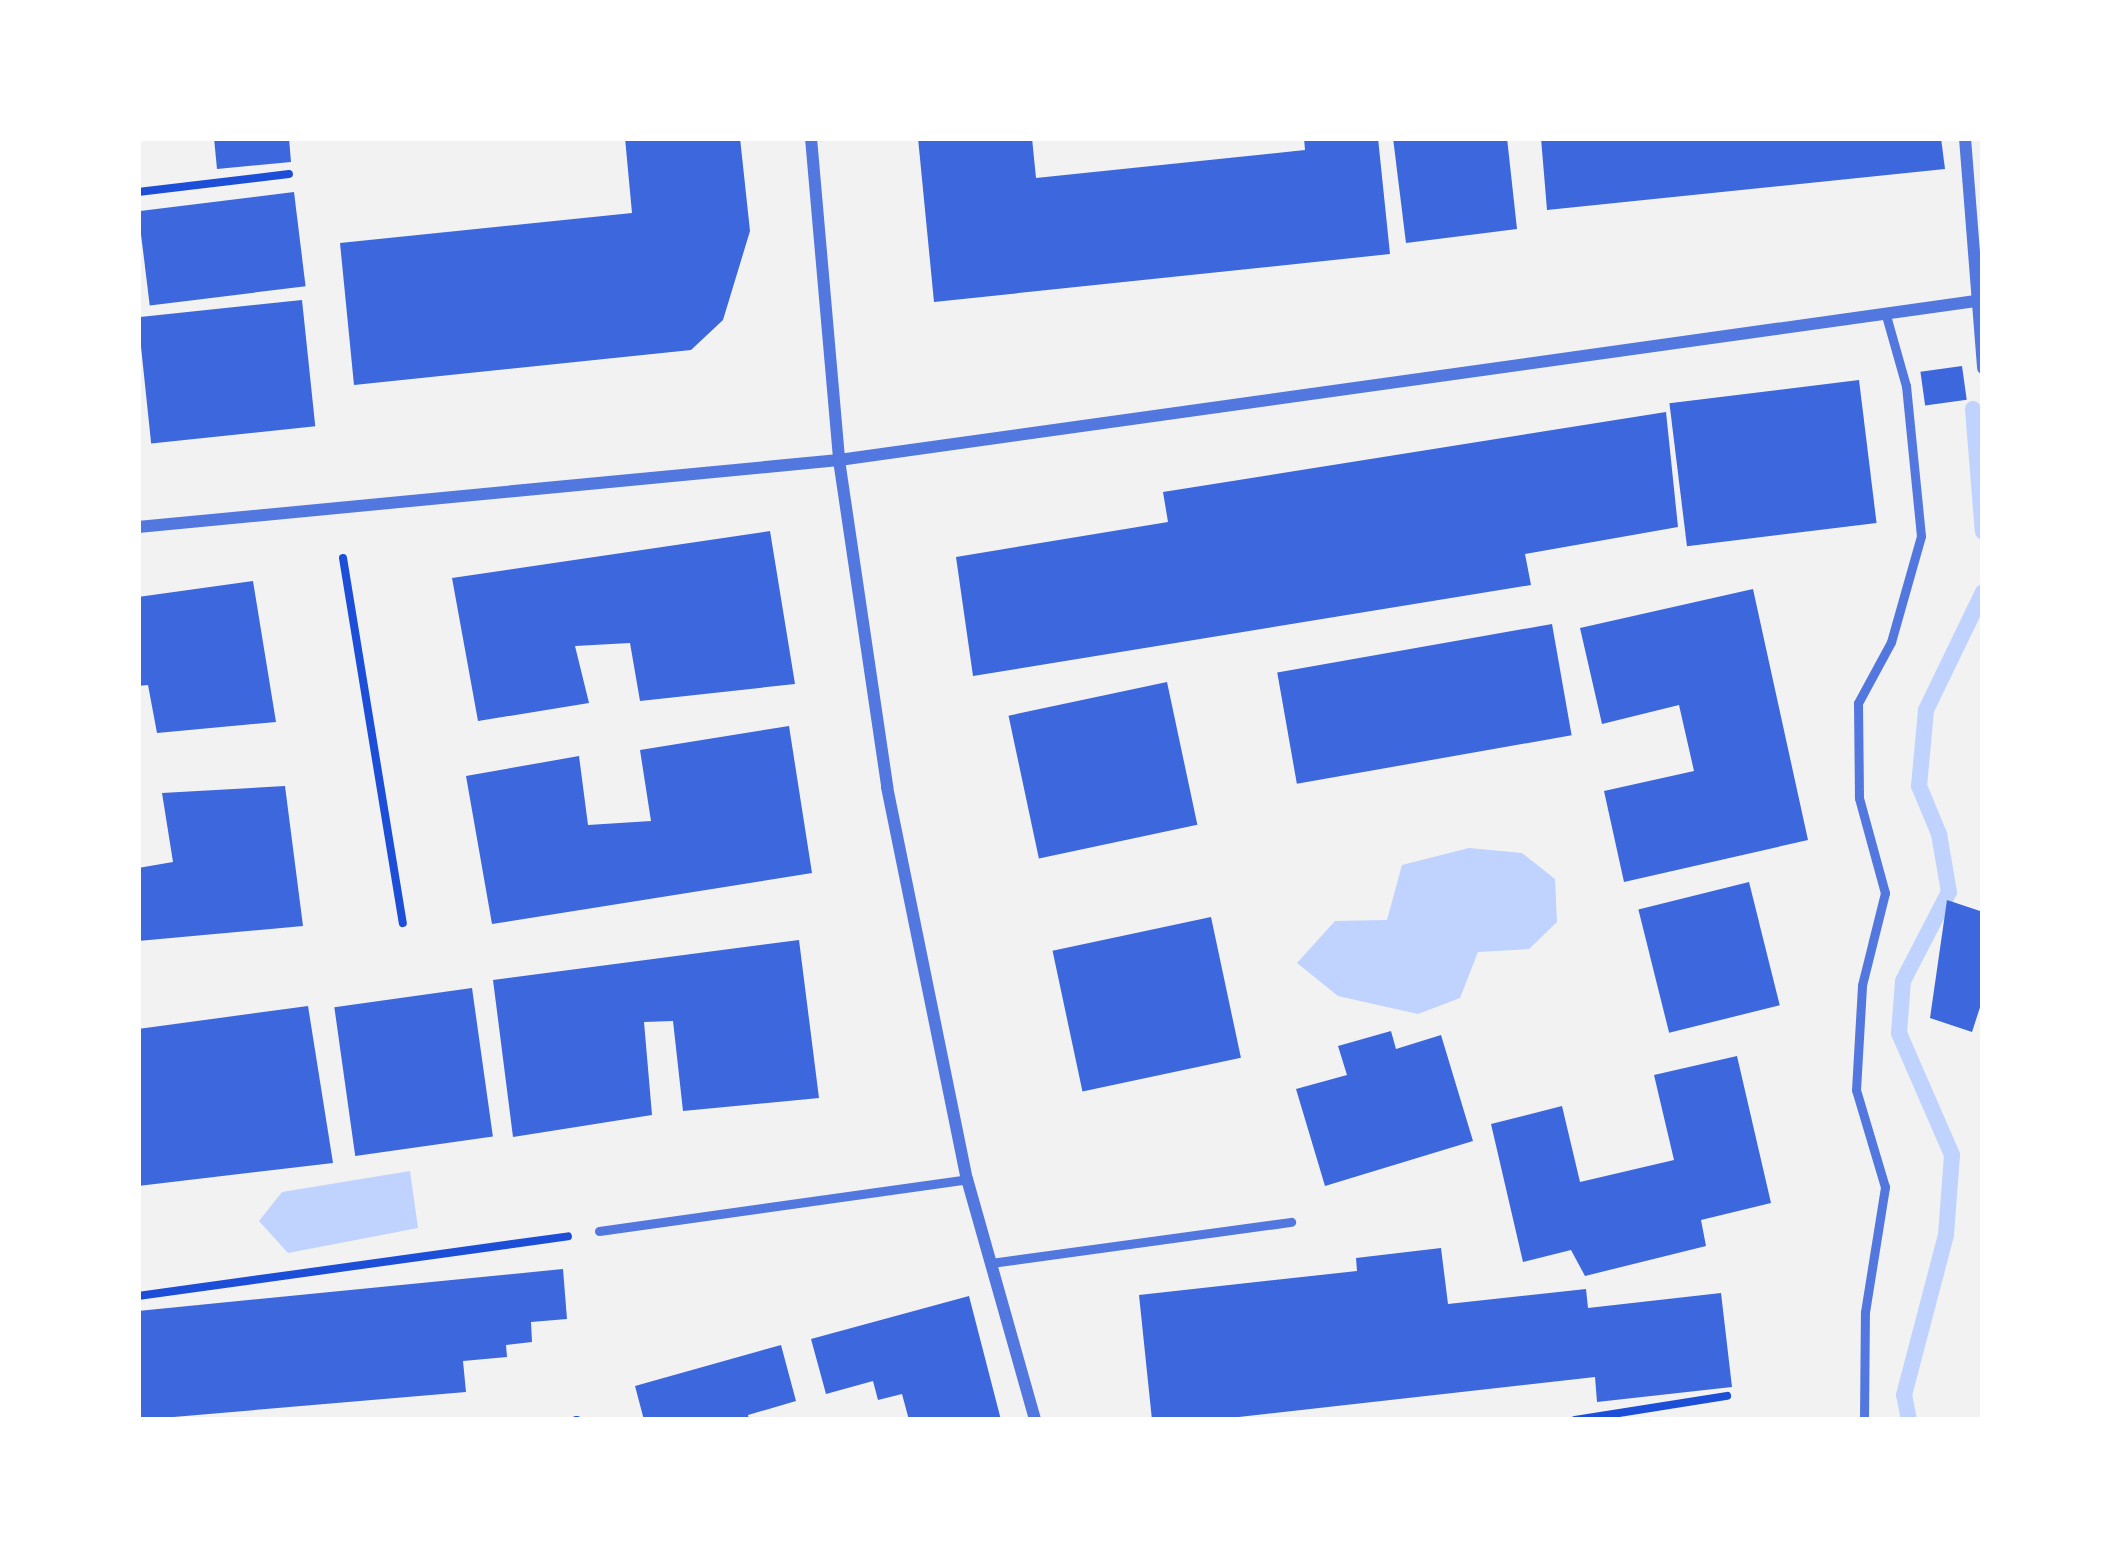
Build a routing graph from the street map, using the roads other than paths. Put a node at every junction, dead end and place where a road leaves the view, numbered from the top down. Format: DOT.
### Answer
graph roads {
  1 [pos="811,138"];
  2 [pos="1965,138"];
  3 [pos="1979,300"];
  4 [pos="1885,312"];
  5 [pos="1983,368"];
  6 [pos="839,460"];
  7 [pos="138,527"];
  8 [pos="968,1179"];
  9 [pos="1292,1222"];
  10 [pos="599,1231"];
  11 [pos="992,1263"];
  12 [pos="1035,1420"];
  13 [pos="1864,1420"];
  1 -- 6 [label="street"];
  2 -- 3 [label="street"];
  3 -- 4 [label="street"];
  3 -- 5 [label="street"];
  4 -- 6 [label="street"];
  4 -- 13 [label="lane"];
  6 -- 7 [label="street"];
  6 -- 8 [label="street"];
  8 -- 10 [label="lane"];
  8 -- 11 [label="street"];
  9 -- 11 [label="lane"];
  11 -- 12 [label="street"];
}
